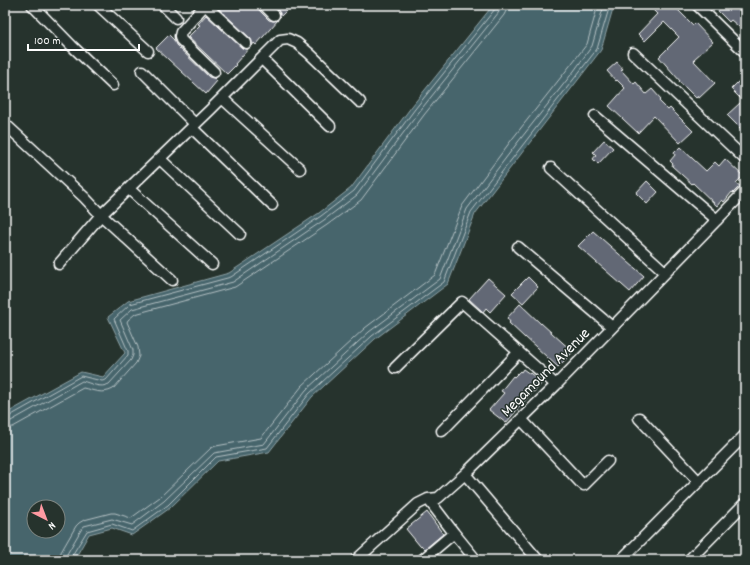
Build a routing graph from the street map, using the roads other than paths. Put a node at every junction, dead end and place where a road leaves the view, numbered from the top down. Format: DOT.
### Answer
graph roads {
  1 [pos="32,5"];
  2 [pos="98,5"];
  3 [pos="162,5"];
  4 [pos="205,5"];
  5 [pos="264,5"];
  6 [pos="697,5"];
  7 [pos="274,15"];
  8 [pos="176,18"];
  9 [pos="246,43"];
  10 [pos="148,51"];
  11 [pos="745,52"];
  12 [pos="633,53"];
  13 [pos="262,59"];
  14 [pos="142,71"];
  15 [pos="214,72"];
  16 [pos="113,85"];
  17 [pos="222,98"];
  18 [pos="360,102"];
  19 [pos="595,116"];
  20 [pos="5,124"];
  21 [pos="194,126"];
  22 [pos="330,126"];
  23 [pos="160,159"];
  24 [pos="745,159"];
  25 [pos="551,168"];
  26 [pos="300,169"];
  27 [pos="129,189"];
  28 [pos="745,191"];
  29 [pos="272,205"];
  30 [pos="101,215"];
  31 [pos="717,220"];
  32 [pos="240,234"];
  33 [pos="518,247"];
  34 [pos="59,264"];
  35 [pos="212,264"];
  36 [pos="665,272"];
  37 [pos="172,280"];
  38 [pos="612,327"];
  39 [pos="519,352"];
  40 [pos="395,368"];
  41 [pos="556,385"];
  42 [pos="639,418"];
  43 [pos="521,419"];
  44 [pos="442,431"];
  45 [pos="745,436"];
  46 [pos="608,461"];
  47 [pos="465,474"];
  48 [pos="699,482"];
  49 [pos="428,499"];
  50 [pos="745,503"];
  51 [pos="454,533"];
  52 [pos="356,560"];
  53 [pos="422,560"];
  54 [pos="476,560"];
  55 [pos="538,560"];
  56 [pos="621,560"];
  57 [pos="689,560"];
  1 -- 16 [label="street"];
  2 -- 10 [label="street"];
  3 -- 8 [label="street"];
  4 -- 9 [label="street"];
  4 -- 15 [label="street"];
  5 -- 7 [label="street"];
  6 -- 11 [label="street"];
  12 -- 24 [label="street"];
  13 -- 17 [label="street"];
  13 -- 18 [label="street"];
  13 -- 22 [label="street"];
  14 -- 21 [label="street"];
  17 -- 21 [label="street"];
  17 -- 26 [label="street"];
  19 -- 31 [label="street"];
  20 -- 30 [label="street"];
  21 -- 23 [label="street"];
  21 -- 29 [label="street"];
  23 -- 27 [label="street"];
  23 -- 32 [label="street"];
  25 -- 36 [label="street"];
  27 -- 30 [label="street"];
  27 -- 35 [label="street"];
  28 -- 31 [label="street, Megamound Avenue"];
  30 -- 34 [label="street"];
  30 -- 37 [label="street"];
  31 -- 36 [label="street, Megamound Avenue"];
  33 -- 38 [label="street"];
  36 -- 38 [label="street, Megamound Avenue"];
  38 -- 41 [label="street, Megamound Avenue"];
  39 -- 40 [label="street"];
  39 -- 41 [label="street"];
  39 -- 44 [label="street"];
  41 -- 43 [label="street, Megamound Avenue"];
  42 -- 48 [label="street"];
  43 -- 46 [label="street"];
  43 -- 47 [label="street, Megamound Avenue"];
  45 -- 48 [label="street"];
  47 -- 49 [label="street, Megamound Avenue"];
  47 -- 55 [label="street"];
  48 -- 56 [label="street"];
  49 -- 51 [label="street"];
  49 -- 52 [label="street, Megamound Avenue"];
  50 -- 57 [label="street"];
  51 -- 53 [label="street"];
  51 -- 54 [label="street"];
}
